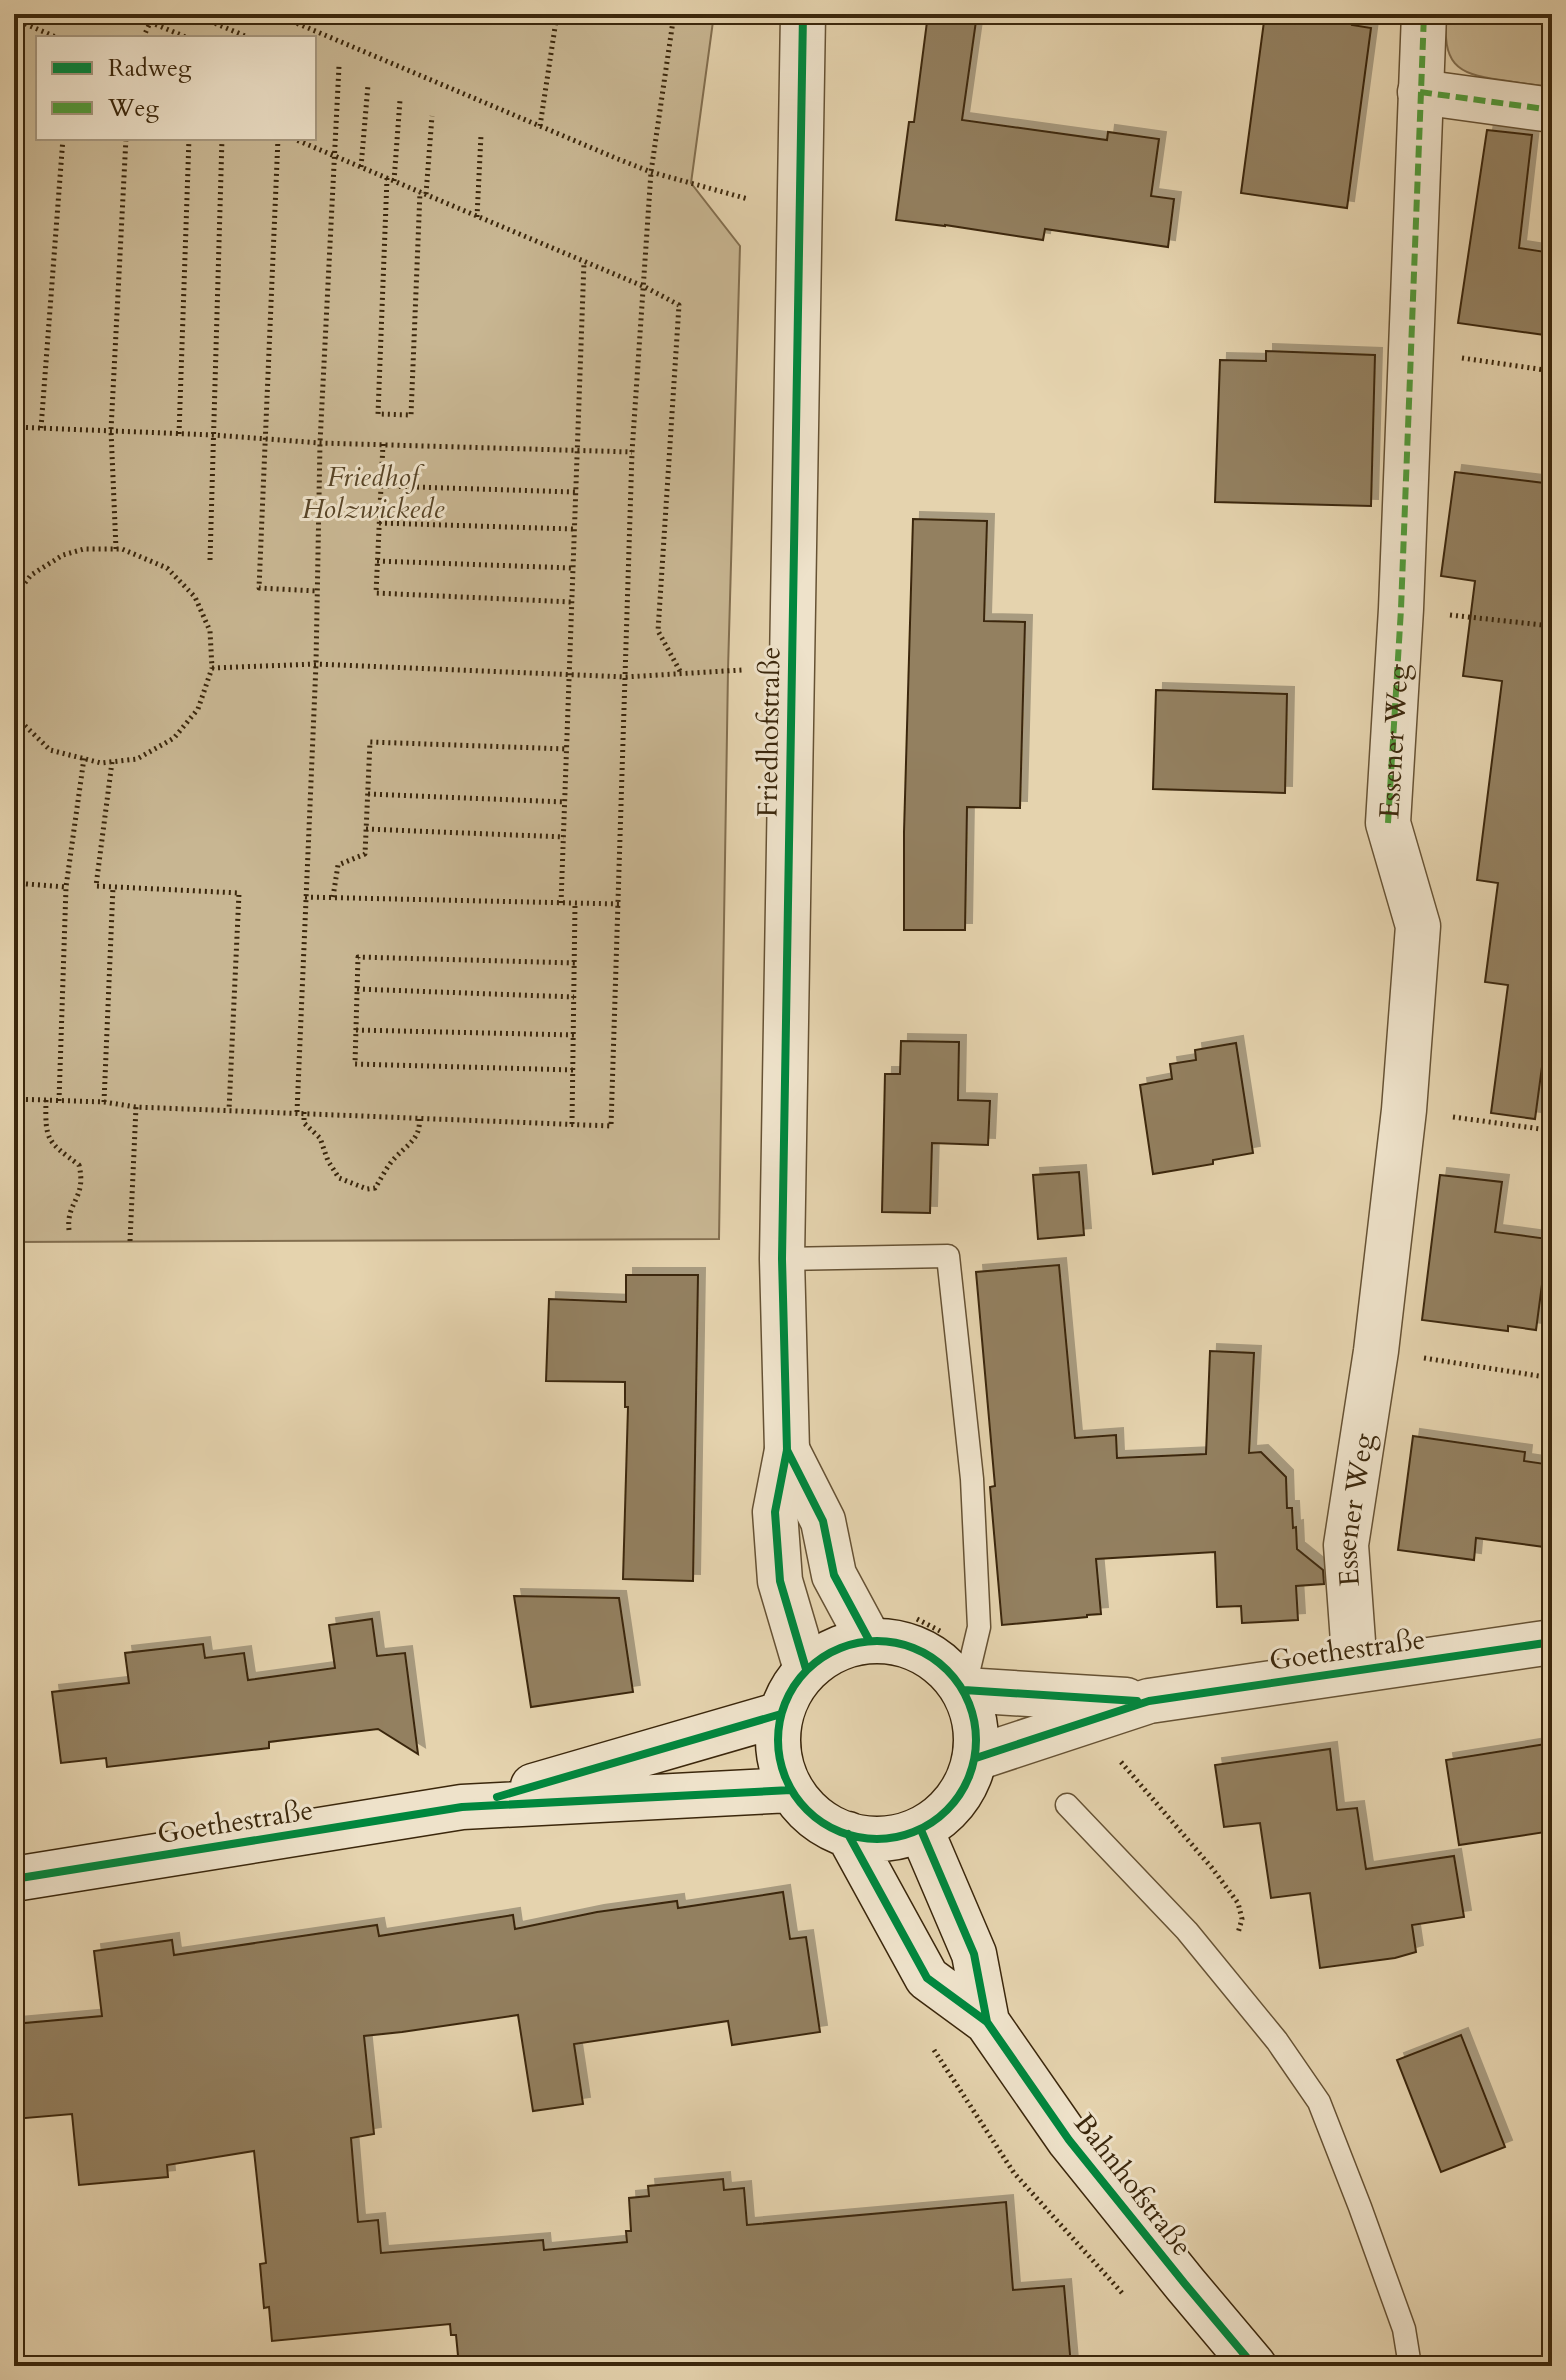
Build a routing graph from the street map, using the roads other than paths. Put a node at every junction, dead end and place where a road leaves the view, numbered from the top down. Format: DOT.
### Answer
graph roads {
  1 [pos="803,14"];
  2 [pos="1424,14"];
  3 [pos="1420,92"];
  4 [pos="1552,110"];
  5 [pos="782,1259"];
  6 [pos="787,1450"];
  7 [pos="869,1640"];
  8 [pos="1552,1642"];
  9 [pos="806,1669"];
  10 [pos="1355,1669"];
  11 [pos="964,1690"];
  12 [pos="1149,1701"];
  13 [pos="781,1714"];
  14 [pos="976,1758"];
  15 [pos="791,1790"];
  16 [pos="1067,1805"];
  17 [pos="462,1807"];
  18 [pos="921,1830"];
  19 [pos="848,1834"];
  20 [pos="14,1879"];
  21 [pos="987,2022"];
  22 [pos="1254,2366"];
  23 [pos="1410,2366"];
  1 -- 5 [label="street, Friedhofstraße"];
  2 -- 3 [label="street, Essener Weg"];
  3 -- 4 [label="street"];
  3 -- 10 [label="street, Essener Weg"];
  5 -- 6 [label="street, Friedhofstraße"];
  5 -- 11 [label="lane"];
  6 -- 7 [label="street, Friedhofstraße"];
  6 -- 9 [label="street, Friedhofstraße"];
  7 -- 9 [label="street"];
  7 -- 11 [label="street"];
  8 -- 10 [label="street, Goethestraße"];
  9 -- 13 [label="street"];
  10 -- 12 [label="street, Goethestraße"];
  11 -- 12 [label="street, Goethestraße"];
  11 -- 14 [label="street"];
  12 -- 14 [label="street, Goethestraße"];
  13 -- 15 [label="street"];
  13 -- 17 [label="street, Goethestraße"];
  14 -- 18 [label="street"];
  15 -- 17 [label="street, Goethestraße"];
  15 -- 19 [label="street"];
  16 -- 23 [label="lane"];
  17 -- 20 [label="street, Goethestraße"];
  18 -- 19 [label="street"];
  18 -- 21 [label="street, Bahnhofstraße"];
  19 -- 21 [label="street, Bahnhofstraße"];
  21 -- 22 [label="street, Bahnhofstraße"];
}
